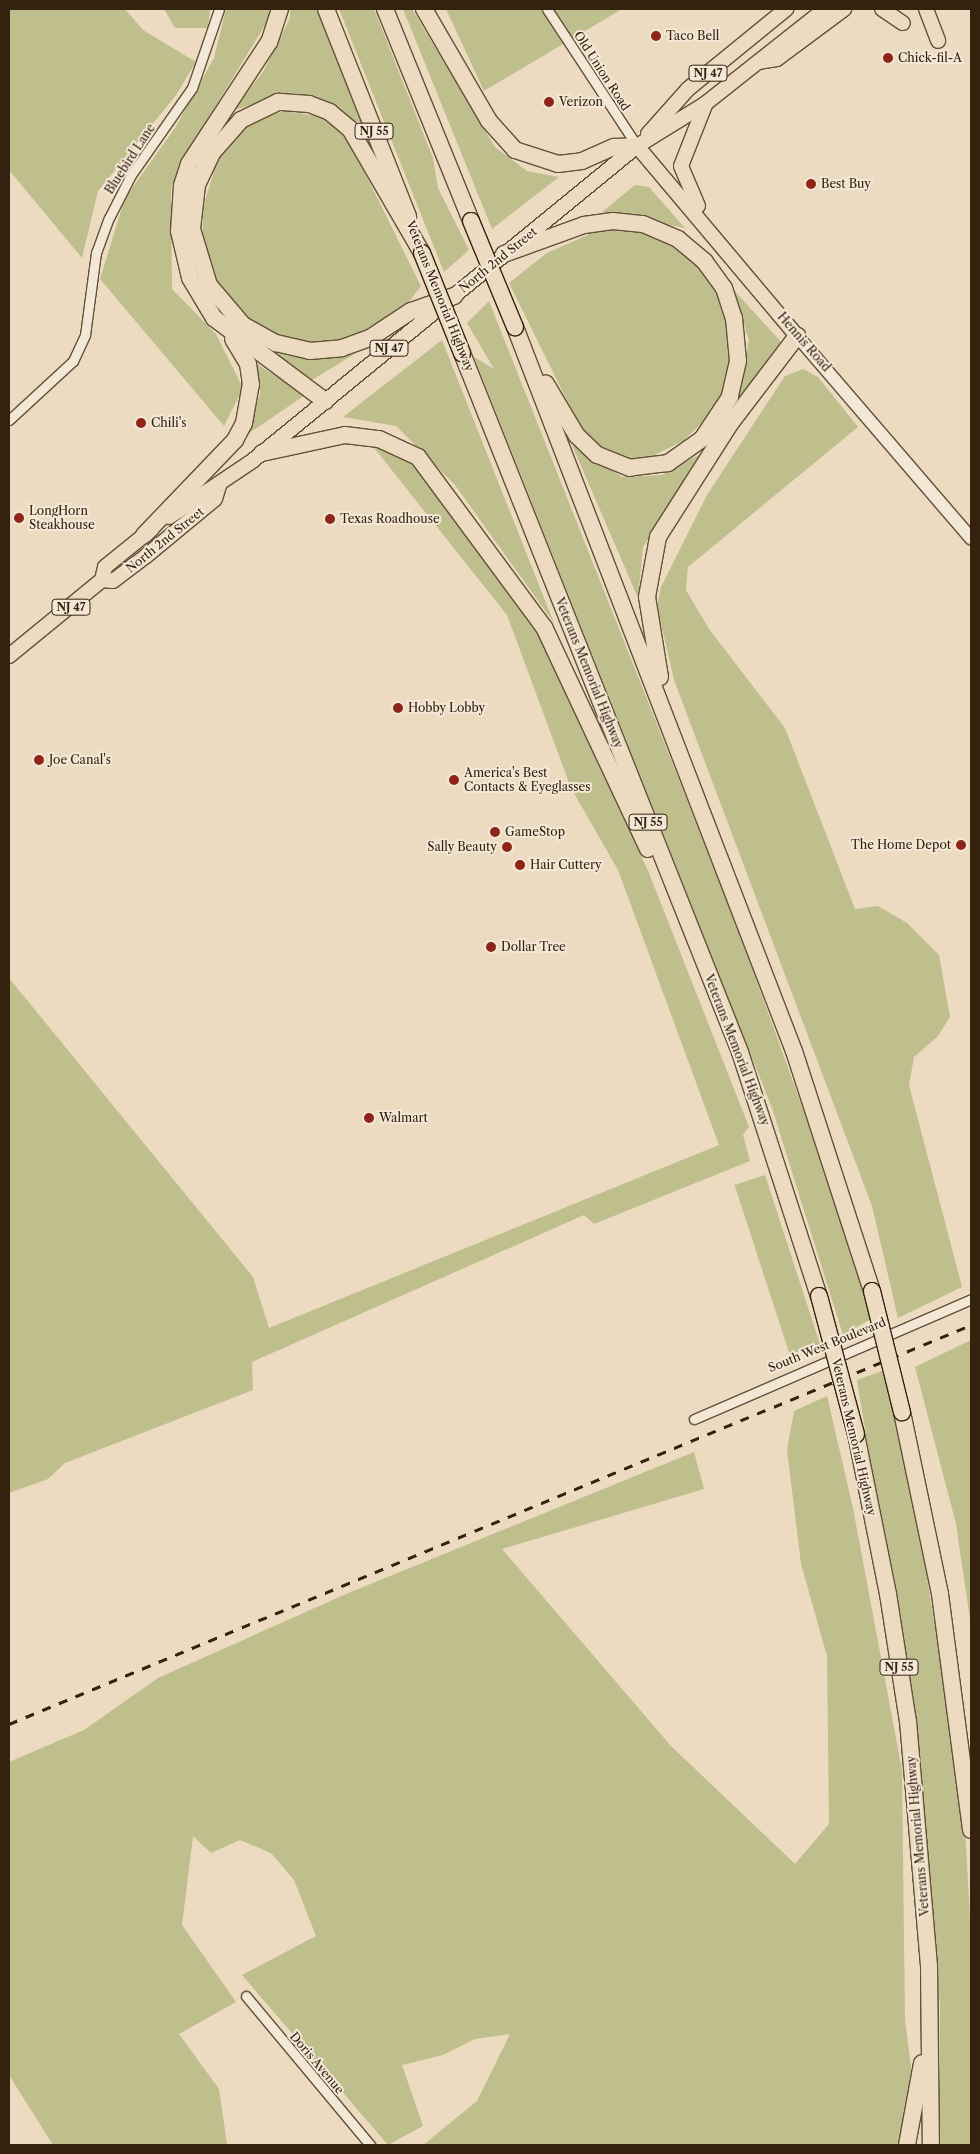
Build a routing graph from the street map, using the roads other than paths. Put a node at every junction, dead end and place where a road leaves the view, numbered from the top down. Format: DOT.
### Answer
graph roads {
  1 [pos="219,9"];
  2 [pos="280,9"];
  3 [pos="326,9"];
  4 [pos="385,9"];
  5 [pos="424,9"];
  6 [pos="547,9"];
  7 [pos="786,9"];
  8 [pos="825,9"];
  9 [pos="844,9"];
  10 [pos="882,9"];
  11 [pos="926,9"];
  12 [pos="903,23"];
  13 [pos="938,40"];
  14 [pos="758,62"];
  15 [pos="705,104"];
  16 [pos="637,146"];
  17 [pos="721,243"];
  18 [pos="422,253"];
  19 [pos="504,254"];
  20 [pos="454,296"];
  21 [pos="515,327"];
  22 [pos="230,332"];
  23 [pos="797,336"];
  24 [pos="325,400"];
  25 [pos="9,420"];
  26 [pos="262,453"];
  27 [pos="218,486"];
  28 [pos="144,535"];
  29 [pos="971,538"];
  30 [pos="102,580"];
  31 [pos="9,656"];
  32 [pos="728,876"];
  33 [pos="723,1010"];
  34 [pos="971,1299"];
  35 [pos="694,1418"];
  36 [pos="971,1830"];
  37 [pos="929,1966"];
  38 [pos="246,1996"];
  39 [pos="370,2145"];
  40 [pos="907,2145"];
  41 [pos="932,2145"];
  1 -- 25 [label="street, Bluebird Lane"];
  2 -- 22 [label="highway"];
  3 -- 18 [label="highway, Veterans Memorial Highway / NJ 55"];
  4 -- 21 [label="highway, bridge"];
  5 -- 16 [label="highway"];
  6 -- 16 [label="street, Old Union Road"];
  7 -- 16 [label="main road, NJ 47"];
  8 -- 14 [label="main road, NJ 47"];
  9 -- 14 [label="main road"];
  10 -- 12 [label="main road"];
  11 -- 13 [label="main road"];
  14 -- 15 [label="main road, NJ 47"];
  15 -- 16 [label="main road, NJ 47"];
  15 -- 17 [label="main road"];
  16 -- 17 [label="main road, Hennis Road"];
  16 -- 19 [label="main road, North 2nd Street / NJ 47"];
  17 -- 23 [label="main road, Hennis Road"];
  18 -- 20 [label="highway"];
  18 -- 33 [label="highway, Veterans Memorial Highway / NJ 55, bridge"];
  19 -- 20 [label="main road, North 2nd Street / NJ 47"];
  19 -- 21 [label="highway"];
  20 -- 24 [label="main road, North 2nd Street / NJ 47"];
  21 -- 32 [label="highway"];
  22 -- 24 [label="highway"];
  22 -- 28 [label="highway"];
  23 -- 29 [label="street, Hennis Road"];
  23 -- 32 [label="highway"];
  24 -- 26 [label="main road, North 2nd Street / NJ 47"];
  26 -- 27 [label="main road, North 2nd Street / NJ 47"];
  26 -- 33 [label="highway"];
  27 -- 28 [label="main road, North 2nd Street / NJ 47"];
  27 -- 30 [label="main road, North 2nd Street / NJ 47"];
  28 -- 30 [label="main road, North 2nd Street / NJ 47"];
  30 -- 31 [label="main road, North 2nd Street / NJ 47"];
  32 -- 36 [label="highway, bridge"];
  33 -- 37 [label="highway, Veterans Memorial Highway / NJ 55, bridge"];
  34 -- 35 [label="street, South West Boulevard"];
  37 -- 40 [label="highway"];
  37 -- 41 [label="highway, Veterans Memorial Highway / NJ 55"];
  38 -- 39 [label="street, Doris Avenue"];
}
